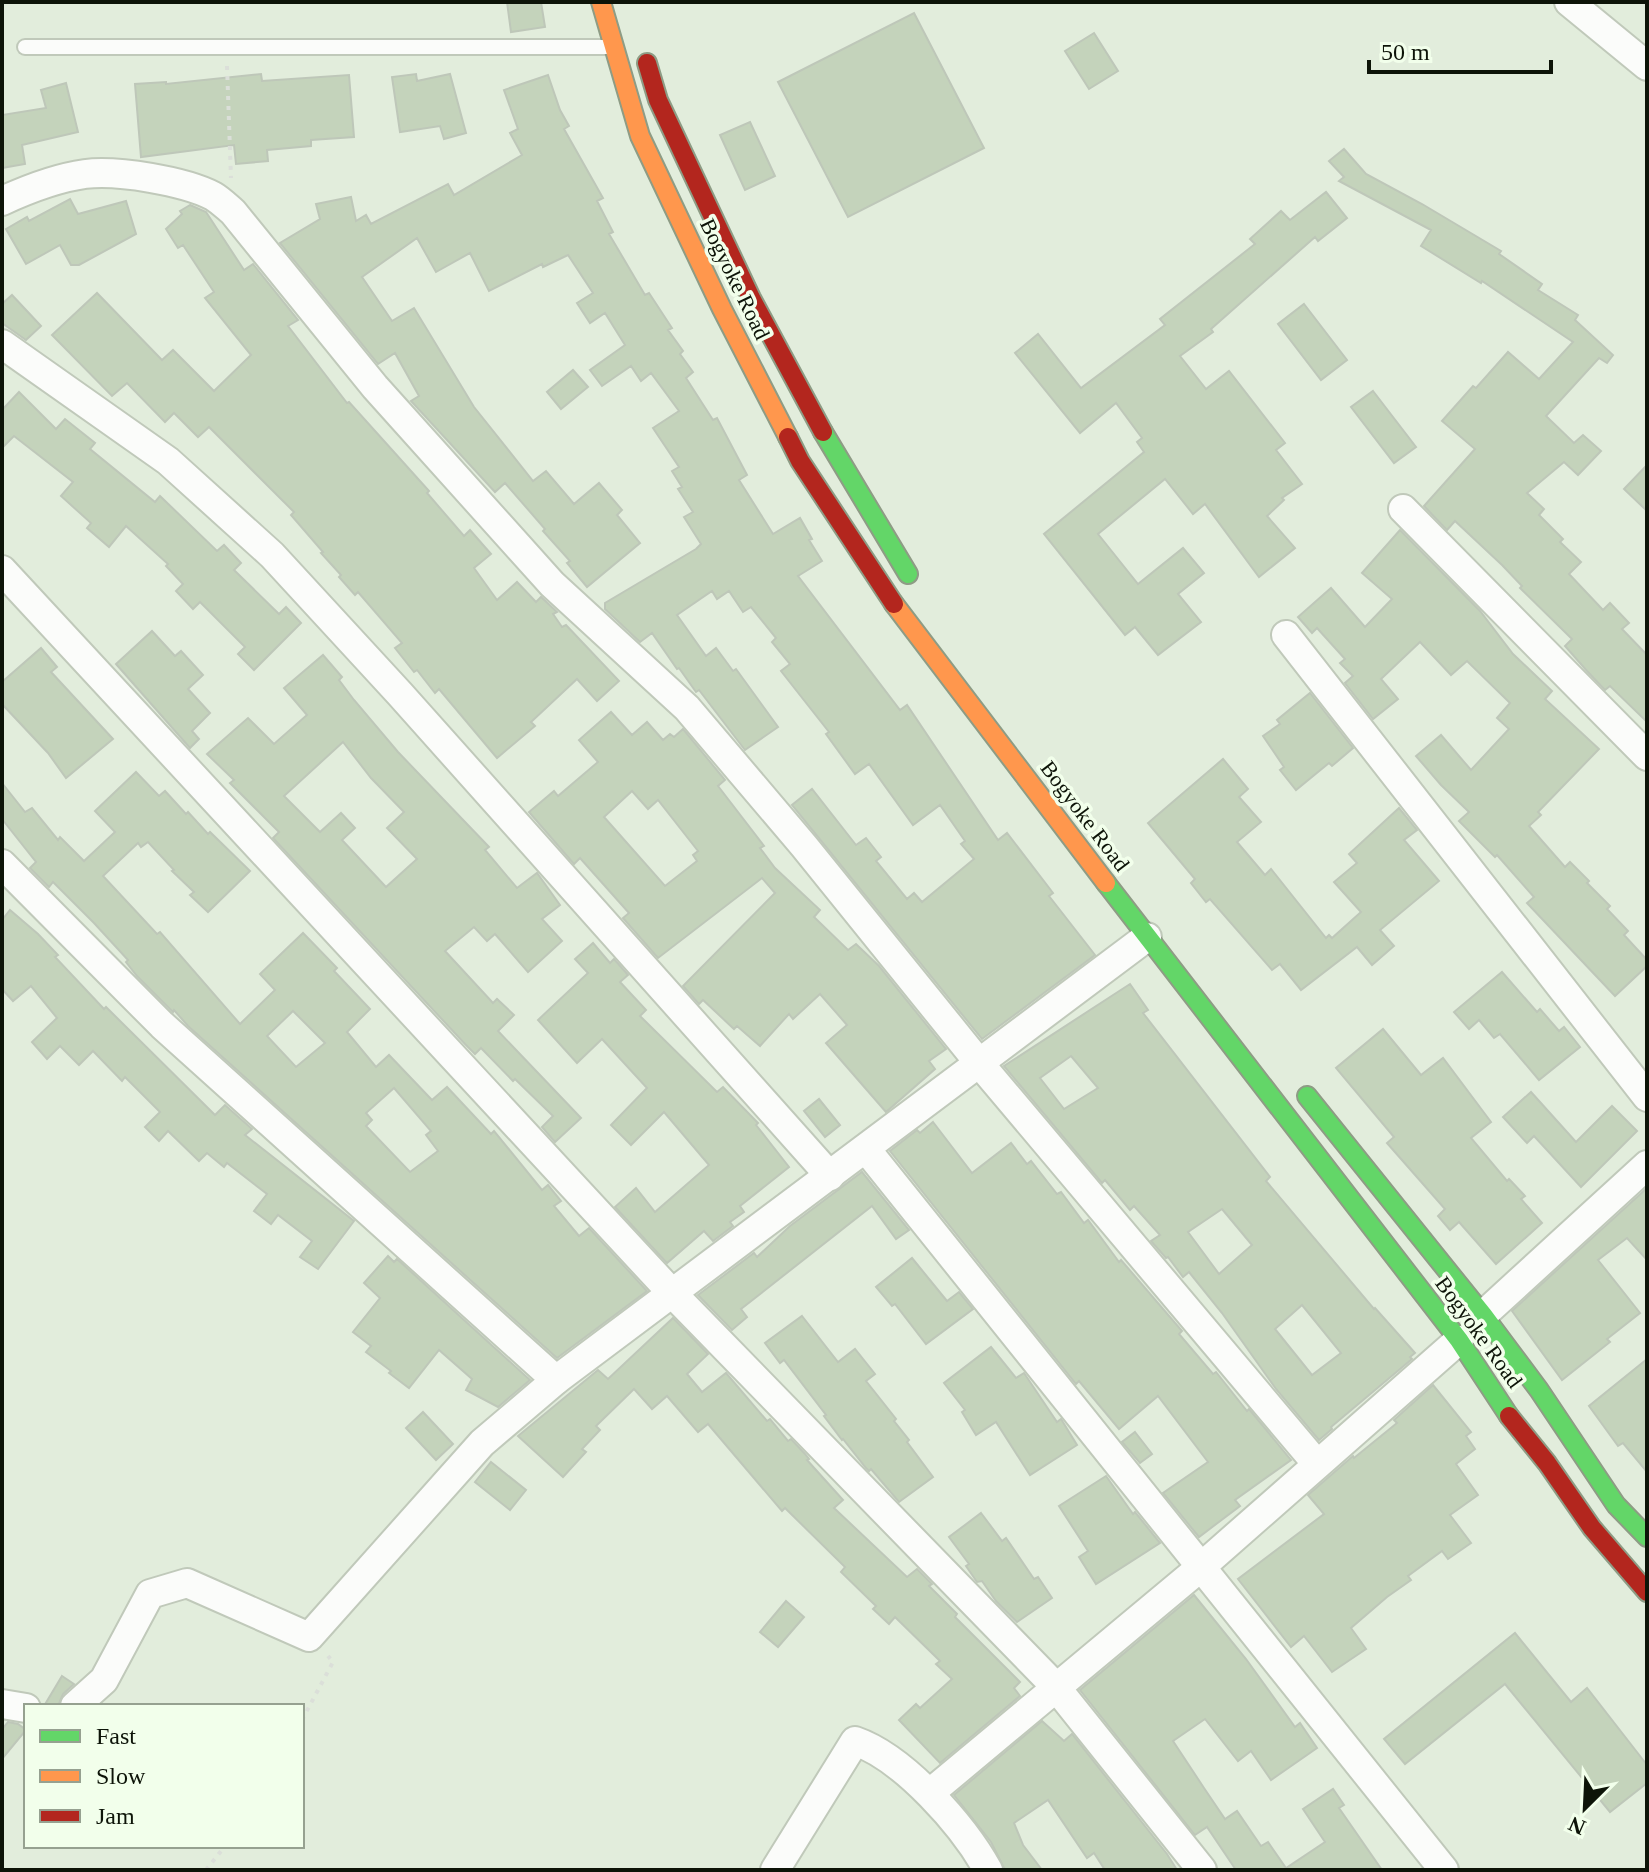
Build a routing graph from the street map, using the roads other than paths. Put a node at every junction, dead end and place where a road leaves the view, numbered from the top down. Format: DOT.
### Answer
graph roads {
  1 [pos="601,2"];
  2 [pos="1569,2"];
  3 [pos="641,42"];
  4 [pos="25,47"];
  5 [pos="614,47"];
  6 [pos="1647,66"];
  7 [pos="2,201"];
  8 [pos="2,344"];
  9 [pos="1403,509"];
  10 [pos="2,570"];
  11 [pos="924,595"];
  12 [pos="1286,635"];
  13 [pos="1647,756"];
  14 [pos="2,864"];
  15 [pos="1147,937"];
  16 [pos="980,1064"];
  17 [pos="1294,1080"];
  18 [pos="1647,1097"];
  19 [pos="866,1149"];
  20 [pos="1647,1165"];
  21 [pos="830,1176"];
  22 [pos="672,1293"];
  23 [pos="1483,1315"];
  24 [pos="1459,1340"];
  25 [pos="556,1380"];
  26 [pos="1317,1464"];
  27 [pos="1647,1537"];
  28 [pos="1201,1567"];
  29 [pos="1647,1592"];
  30 [pos="1055,1686"];
  31 [pos="2,1704"];
  32 [pos="77,1704"];
  33 [pos="24,1708"];
  34 [pos="930,1793"];
  35 [pos="775,1870"];
  36 [pos="988,1870"];
  37 [pos="1202,1870"];
  38 [pos="1444,1870"];
  1 -- 5 [label="main road, Bogyoke Road"];
  2 -- 6 [label="street"];
  3 -- 11 [label="main road, Bogyoke Road"];
  4 -- 5 [label="lane"];
  5 -- 15 [label="main road, Bogyoke Road"];
  7 -- 16 [label="street"];
  8 -- 21 [label="street"];
  9 -- 13 [label="street"];
  10 -- 22 [label="street"];
  12 -- 18 [label="street"];
  14 -- 25 [label="street"];
  15 -- 16 [label="street"];
  15 -- 24 [label="main road, Bogyoke Road"];
  16 -- 19 [label="street"];
  16 -- 26 [label="street"];
  17 -- 23 [label="main road, Bogyoke Road"];
  19 -- 21 [label="street"];
  19 -- 28 [label="street"];
  20 -- 23 [label="street"];
  21 -- 22 [label="street"];
  22 -- 25 [label="street"];
  22 -- 30 [label="street"];
  23 -- 27 [label="main road, Bogyoke Road"];
  24 -- 26 [label="street"];
  24 -- 29 [label="main road, Bogyoke Road"];
  25 -- 32 [label="street"];
  26 -- 28 [label="street"];
  28 -- 30 [label="street"];
  28 -- 38 [label="street"];
  30 -- 34 [label="street"];
  30 -- 37 [label="street"];
  31 -- 33 [label="street"];
  34 -- 35 [label="street"];
  34 -- 36 [label="street"];
}
